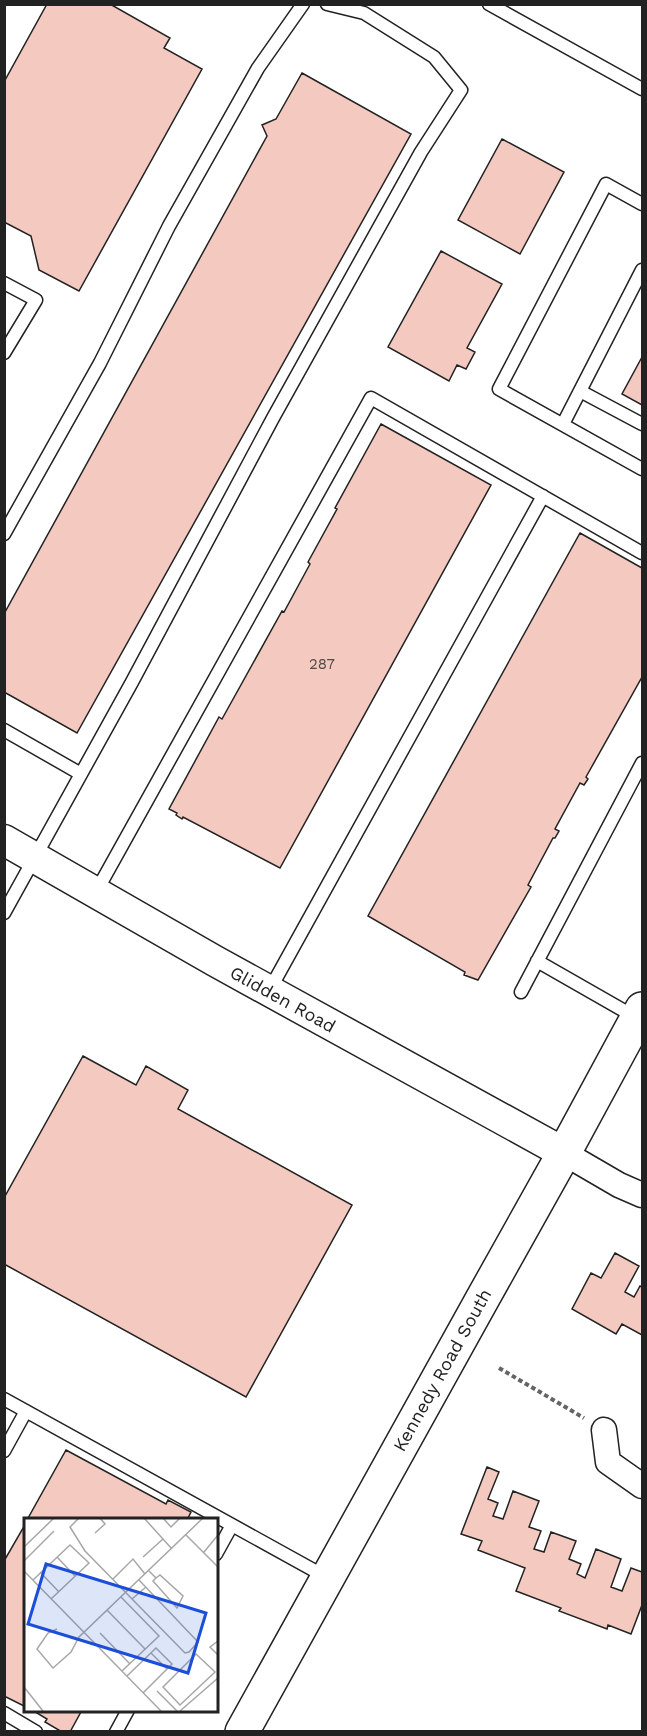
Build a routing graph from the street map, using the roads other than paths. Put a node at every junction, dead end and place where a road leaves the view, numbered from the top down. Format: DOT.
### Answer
graph roads {
  1 [pos="303,4"];
  2 [pos="327,4"];
  3 [pos="489,4"];
  4 [pos="642,89"];
  5 [pos="642,204"];
  6 [pos="642,270"];
  7 [pos="4,283"];
  8 [pos="4,353"];
  9 [pos="580,391"];
  10 [pos="563,424"];
  11 [pos="642,424"];
  12 [pos="642,469"];
  13 [pos="543,496"];
  14 [pos="4,534"];
  15 [pos="642,553"];
  16 [pos="4,730"];
  17 [pos="642,764"];
  18 [pos="81,774"];
  19 [pos="4,840"];
  20 [pos="34,857"];
  21 [pos="96,892"];
  22 [pos="4,913"];
  23 [pos="537,961"];
  24 [pos="269,991"];
  25 [pos="521,992"];
  26 [pos="640,1013"];
  27 [pos="564,1153"];
  28 [pos="642,1195"];
  29 [pos="4,1399"];
  30 [pos="26,1411"];
  31 [pos="604,1430"];
  32 [pos="4,1451"];
  33 [pos="642,1486"];
  34 [pos="232,1525"];
  35 [pos="218,1550"];
  36 [pos="327,1578"];
  37 [pos="127,1712"];
  38 [pos="4,1713"];
  39 [pos="36,1731"];
  40 [pos="116,1731"];
  41 [pos="242,1731"];
  1 -- 14 [label="lane"];
  2 -- 18 [label="lane"];
  3 -- 4 [label="lane"];
  5 -- 10 [label="lane"];
  6 -- 9 [label="lane"];
  7 -- 8 [label="lane"];
  9 -- 10 [label="lane"];
  9 -- 11 [label="lane"];
  10 -- 12 [label="lane"];
  13 -- 15 [label="lane"];
  13 -- 21 [label="lane"];
  13 -- 24 [label="lane"];
  16 -- 18 [label="lane"];
  17 -- 23 [label="lane"];
  18 -- 20 [label="lane"];
  19 -- 20 [label="street, Glidden Road"];
  20 -- 21 [label="street, Glidden Road"];
  20 -- 22 [label="lane"];
  21 -- 24 [label="street, Glidden Road"];
  23 -- 25 [label="lane"];
  23 -- 26 [label="lane"];
  24 -- 27 [label="street, Glidden Road"];
  26 -- 27 [label="main road, Kennedy Road South"];
  27 -- 28 [label="street"];
  27 -- 36 [label="main road, Kennedy Road South"];
  29 -- 30 [label="lane"];
  30 -- 32 [label="lane"];
  30 -- 34 [label="lane"];
  31 -- 33 [label="street"];
  34 -- 35 [label="lane"];
  34 -- 36 [label="lane"];
  36 -- 41 [label="main road, Kennedy Road South"];
  37 -- 40 [label="lane"];
  38 -- 39 [label="lane"];
}
